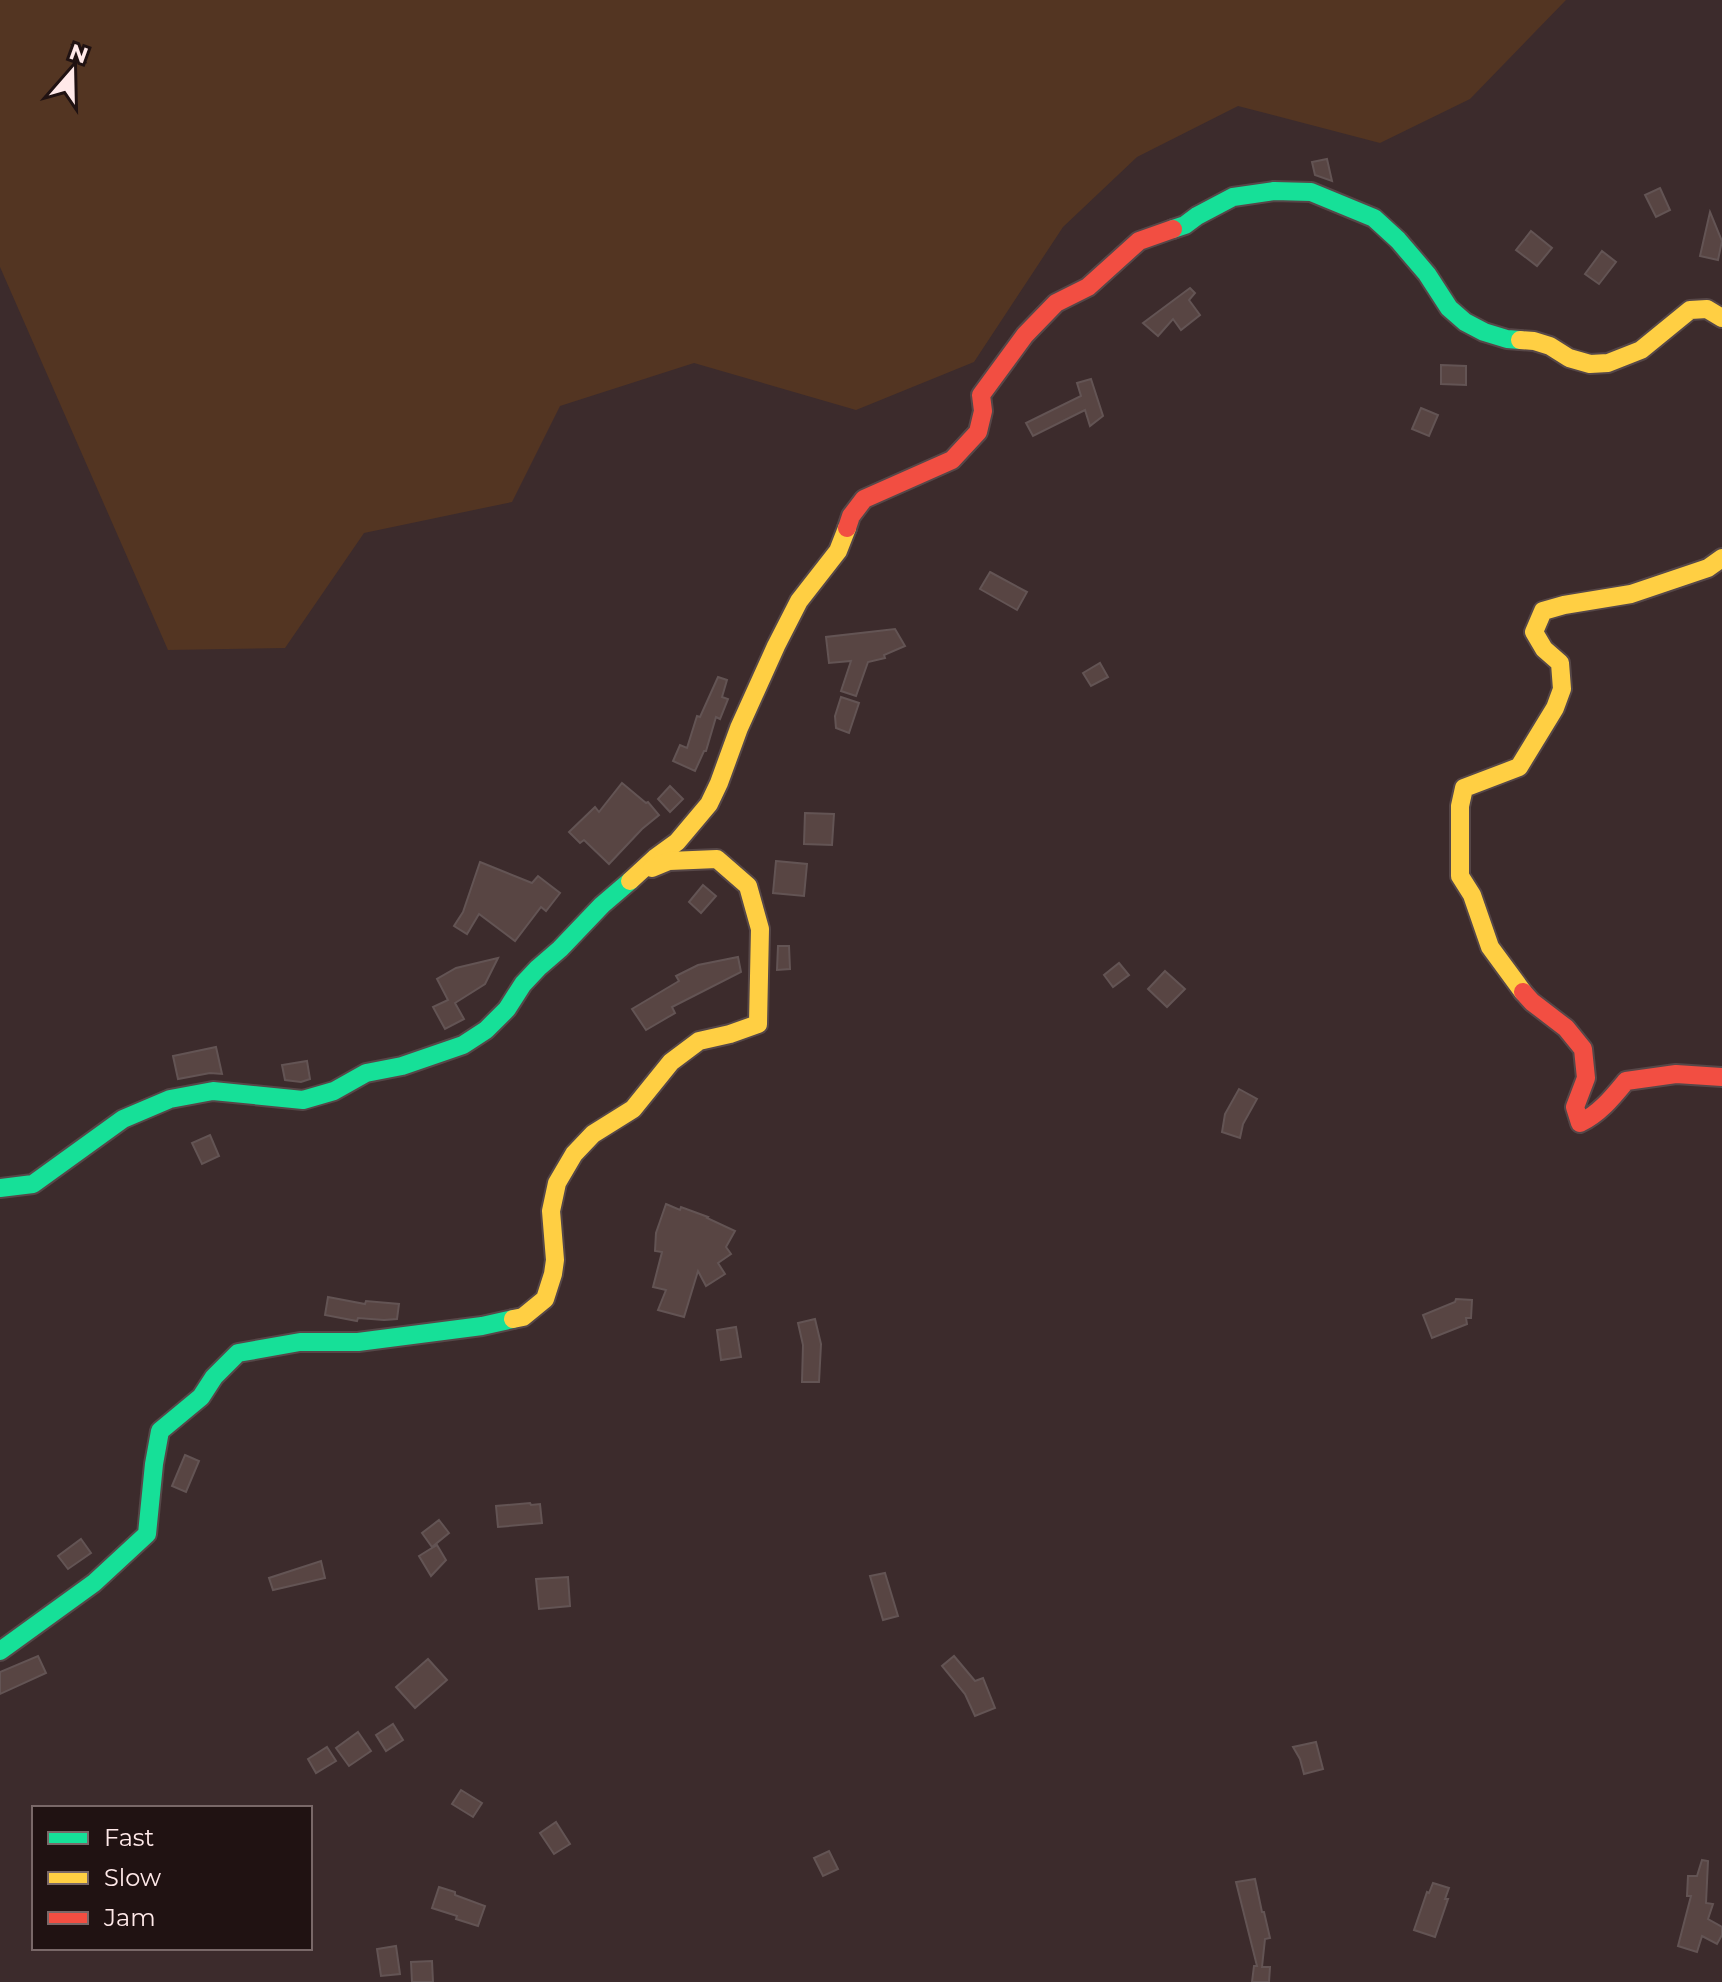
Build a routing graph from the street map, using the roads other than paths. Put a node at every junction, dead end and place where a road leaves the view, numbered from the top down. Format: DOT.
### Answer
graph roads {
  1 [pos="1722,318"];
  2 [pos="1722,558"];
  3 [pos="639,873"];
  4 [pos="1722,1077"];
  5 [pos="0,1188"];
  6 [pos="0,1651"];
  1 -- 3 [label="street"];
  2 -- 4 [label="street"];
  3 -- 5 [label="street"];
  3 -- 6 [label="street"];
}
